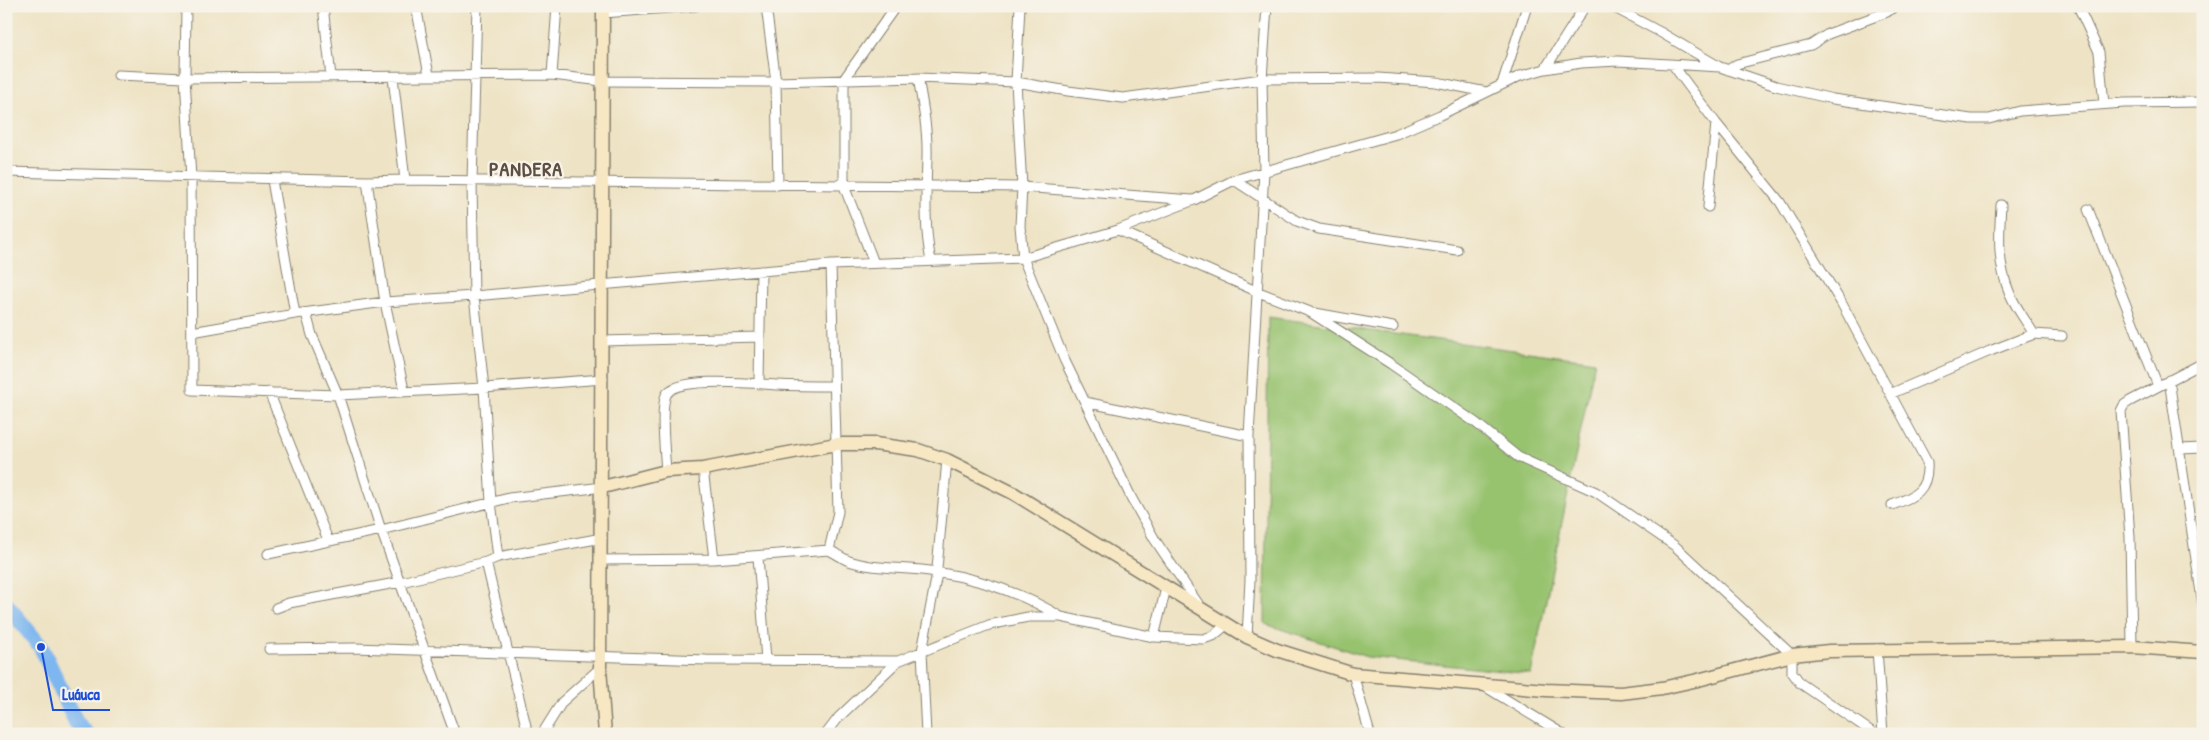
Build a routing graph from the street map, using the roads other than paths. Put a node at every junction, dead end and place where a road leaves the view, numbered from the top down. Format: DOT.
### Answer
graph roads {
  1 [pos="186,6"];
  2 [pos="323,6"];
  3 [pos="416,6"];
  4 [pos="477,6"];
  5 [pos="557,6"];
  6 [pos="696,6"];
  7 [pos="766,6"];
  8 [pos="896,6"];
  9 [pos="1020,6"];
  10 [pos="1267,6"];
  11 [pos="1527,6"];
  12 [pos="1585,6"];
  13 [pos="1611,6"];
  14 [pos="1895,6"];
  15 [pos="2078,6"];
  16 [pos="603,10"];
  17 [pos="1673,65"];
  18 [pos="1545,69"];
  19 [pos="1724,69"];
  20 [pos="118,75"];
  21 [pos="429,75"];
  22 [pos="474,75"];
  23 [pos="552,75"];
  24 [pos="331,77"];
  25 [pos="393,77"];
  26 [pos="185,78"];
  27 [pos="918,78"];
  28 [pos="844,79"];
  29 [pos="1262,79"];
  30 [pos="602,80"];
  31 [pos="776,82"];
  32 [pos="1016,82"];
  33 [pos="1502,84"];
  34 [pos="1486,92"];
  35 [pos="2203,102"];
  36 [pos="2104,104"];
  37 [pos="1716,123"];
  38 [pos="1264,171"];
  39 [pos="6,172"];
  40 [pos="191,178"];
  41 [pos="272,180"];
  42 [pos="405,180"];
  43 [pos="1234,180"];
  44 [pos="367,181"];
  45 [pos="472,182"];
  46 [pos="602,183"];
  47 [pos="778,185"];
  48 [pos="844,186"];
  49 [pos="925,187"];
  50 [pos="1022,187"];
  51 [pos="1262,196"];
  52 [pos="1194,200"];
  53 [pos="2001,205"];
  54 [pos="1708,207"];
  55 [pos="2088,209"];
  56 [pos="1118,230"];
  57 [pos="1457,250"];
  58 [pos="1023,258"];
  59 [pos="931,260"];
  60 [pos="874,263"];
  61 [pos="831,265"];
  62 [pos="761,271"];
  63 [pos="603,285"];
  64 [pos="1256,291"];
  65 [pos="474,296"];
  66 [pos="385,302"];
  67 [pos="1310,312"];
  68 [pos="306,313"];
  69 [pos="295,314"];
  70 [pos="1393,326"];
  71 [pos="192,332"];
  72 [pos="2034,334"];
  73 [pos="2062,336"];
  74 [pos="760,337"];
  75 [pos="602,341"];
  76 [pos="2203,363"];
  77 [pos="603,379"];
  78 [pos="2169,380"];
  79 [pos="759,382"];
  80 [pos="834,386"];
  81 [pos="2158,386"];
  82 [pos="484,388"];
  83 [pos="404,390"];
  84 [pos="269,392"];
  85 [pos="1890,394"];
  86 [pos="338,395"];
  87 [pos="1085,402"];
  88 [pos="1249,436"];
  89 [pos="836,444"];
  90 [pos="2203,448"];
  91 [pos="2180,449"];
  92 [pos="947,460"];
  93 [pos="703,469"];
  94 [pos="666,471"];
  95 [pos="603,487"];
  96 [pos="491,502"];
  97 [pos="1892,506"];
  98 [pos="381,530"];
  99 [pos="602,538"];
  100 [pos="328,540"];
  101 [pos="829,550"];
  102 [pos="268,554"];
  103 [pos="498,557"];
  104 [pos="758,557"];
  105 [pos="602,560"];
  106 [pos="714,560"];
  107 [pos="486,562"];
  108 [pos="936,572"];
  109 [pos="400,582"];
  110 [pos="1166,588"];
  111 [pos="2203,606"];
  112 [pos="276,608"];
  113 [pos="1202,609"];
  114 [pos="1061,617"];
  115 [pos="1226,625"];
  116 [pos="1247,637"];
  117 [pos="1154,638"];
  118 [pos="2132,647"];
  119 [pos="269,649"];
  120 [pos="1877,649"];
  121 [pos="426,650"];
  122 [pos="508,652"];
  123 [pos="922,652"];
  124 [pos="2203,652"];
  125 [pos="1792,655"];
  126 [pos="766,660"];
  127 [pos="898,661"];
  128 [pos="600,662"];
  129 [pos="1353,674"];
  130 [pos="1480,684"];
  131 [pos="455,734"];
  132 [pos="528,734"];
  133 [pos="542,734"];
  134 [pos="605,734"];
  135 [pos="826,734"];
  136 [pos="926,734"];
  137 [pos="1370,734"];
  138 [pos="1563,734"];
  139 [pos="1875,734"];
  140 [pos="1884,734"];
  1 -- 26 [label="street"];
  2 -- 24 [label="street"];
  3 -- 21 [label="street"];
  4 -- 22 [label="street"];
  5 -- 23 [label="street"];
  6 -- 16 [label="street"];
  7 -- 31 [label="street"];
  8 -- 28 [label="street"];
  9 -- 32 [label="street"];
  10 -- 29 [label="street"];
  11 -- 33 [label="street"];
  12 -- 18 [label="street"];
  13 -- 19 [label="street"];
  14 -- 19 [label="street"];
  15 -- 36 [label="street"];
  16 -- 30 [label="street"];
  17 -- 18 [label="street"];
  17 -- 19 [label="street"];
  17 -- 37 [label="street"];
  18 -- 33 [label="street"];
  19 -- 36 [label="street"];
  20 -- 26 [label="street"];
  21 -- 22 [label="street"];
  21 -- 25 [label="street"];
  22 -- 23 [label="street"];
  22 -- 45 [label="street"];
  23 -- 30 [label="street"];
  24 -- 25 [label="street"];
  24 -- 26 [label="street"];
  25 -- 42 [label="street"];
  26 -- 40 [label="street"];
  27 -- 28 [label="street"];
  27 -- 32 [label="street"];
  27 -- 49 [label="street"];
  28 -- 31 [label="street"];
  28 -- 48 [label="street"];
  29 -- 32 [label="street"];
  29 -- 34 [label="street"];
  29 -- 38 [label="street"];
  30 -- 31 [label="street"];
  30 -- 46 [label="street"];
  31 -- 47 [label="street"];
  32 -- 50 [label="street"];
  33 -- 34 [label="street"];
  34 -- 38 [label="street"];
  35 -- 36 [label="street"];
  37 -- 54 [label="street"];
  37 -- 85 [label="street"];
  38 -- 43 [label="street"];
  38 -- 51 [label="street"];
  39 -- 40 [label="street"];
  40 -- 41 [label="street"];
  40 -- 71 [label="street"];
  41 -- 44 [label="street"];
  41 -- 69 [label="street"];
  42 -- 44 [label="street"];
  42 -- 45 [label="street"];
  43 -- 51 [label="street"];
  43 -- 52 [label="street"];
  44 -- 66 [label="street"];
  45 -- 46 [label="street"];
  45 -- 65 [label="street"];
  46 -- 47 [label="street"];
  46 -- 63 [label="street"];
  47 -- 48 [label="street"];
  48 -- 49 [label="street"];
  48 -- 60 [label="street"];
  49 -- 50 [label="street"];
  49 -- 59 [label="street"];
  50 -- 52 [label="street"];
  50 -- 58 [label="street"];
  51 -- 57 [label="street"];
  51 -- 64 [label="street"];
  52 -- 56 [label="street"];
  53 -- 72 [label="street"];
  55 -- 81 [label="street"];
  56 -- 58 [label="street"];
  56 -- 64 [label="street"];
  58 -- 59 [label="street"];
  58 -- 87 [label="street"];
  59 -- 60 [label="street"];
  60 -- 61 [label="street"];
  61 -- 62 [label="street"];
  61 -- 80 [label="street"];
  62 -- 63 [label="street"];
  62 -- 74 [label="street"];
  63 -- 65 [label="street"];
  63 -- 75 [label="street"];
  64 -- 67 [label="street"];
  64 -- 88 [label="street"];
  65 -- 66 [label="street"];
  65 -- 82 [label="street"];
  66 -- 68 [label="street"];
  66 -- 83 [label="street"];
  67 -- 70 [label="street"];
  67 -- 125 [label="street"];
  68 -- 69 [label="street"];
  68 -- 86 [label="street"];
  69 -- 71 [label="street"];
  71 -- 84 [label="street"];
  72 -- 73 [label="street"];
  72 -- 85 [label="street"];
  74 -- 75 [label="street"];
  74 -- 79 [label="street"];
  75 -- 77 [label="street"];
  76 -- 78 [label="street"];
  77 -- 82 [label="street"];
  77 -- 95 [label="street"];
  78 -- 81 [label="street"];
  78 -- 91 [label="street"];
  79 -- 80 [label="street"];
  79 -- 94 [label="street"];
  80 -- 89 [label="street"];
  81 -- 118 [label="street"];
  82 -- 83 [label="street"];
  82 -- 96 [label="street"];
  83 -- 86 [label="street"];
  84 -- 86 [label="street"];
  84 -- 100 [label="street"];
  85 -- 97 [label="street"];
  86 -- 98 [label="street"];
  87 -- 88 [label="street"];
  87 -- 113 [label="street"];
  88 -- 116 [label="street"];
  89 -- 92 [label="street"];
  89 -- 93 [label="street"];
  89 -- 101 [label="street"];
  90 -- 91 [label="street"];
  91 -- 111 [label="street"];
  92 -- 108 [label="street"];
  92 -- 110 [label="street"];
  93 -- 94 [label="street"];
  93 -- 106 [label="street"];
  94 -- 95 [label="street"];
  95 -- 96 [label="street"];
  95 -- 99 [label="street"];
  96 -- 98 [label="street"];
  96 -- 103 [label="street"];
  98 -- 100 [label="street"];
  98 -- 109 [label="street"];
  99 -- 103 [label="street"];
  99 -- 105 [label="street"];
  100 -- 102 [label="street"];
  101 -- 104 [label="street"];
  101 -- 108 [label="street"];
  103 -- 107 [label="street"];
  104 -- 106 [label="street"];
  104 -- 126 [label="street"];
  105 -- 106 [label="street"];
  105 -- 128 [label="street"];
  107 -- 109 [label="street"];
  107 -- 122 [label="street"];
  108 -- 114 [label="street"];
  108 -- 123 [label="street"];
  109 -- 112 [label="street"];
  109 -- 121 [label="street"];
  110 -- 113 [label="street"];
  110 -- 117 [label="street"];
  113 -- 115 [label="street"];
  114 -- 117 [label="street"];
  114 -- 123 [label="street"];
  115 -- 116 [label="street"];
  115 -- 117 [label="street"];
  116 -- 129 [label="street"];
  118 -- 120 [label="street"];
  118 -- 124 [label="street"];
  119 -- 121 [label="street"];
  120 -- 125 [label="street"];
  120 -- 140 [label="street"];
  121 -- 122 [label="street"];
  121 -- 131 [label="street"];
  122 -- 128 [label="street"];
  122 -- 132 [label="street"];
  123 -- 127 [label="street"];
  123 -- 136 [label="street"];
  125 -- 130 [label="street"];
  125 -- 139 [label="street"];
  126 -- 127 [label="street"];
  126 -- 128 [label="street"];
  127 -- 135 [label="street"];
  128 -- 133 [label="street"];
  128 -- 134 [label="street"];
  129 -- 130 [label="street"];
  129 -- 137 [label="street"];
  130 -- 138 [label="street"];
}
